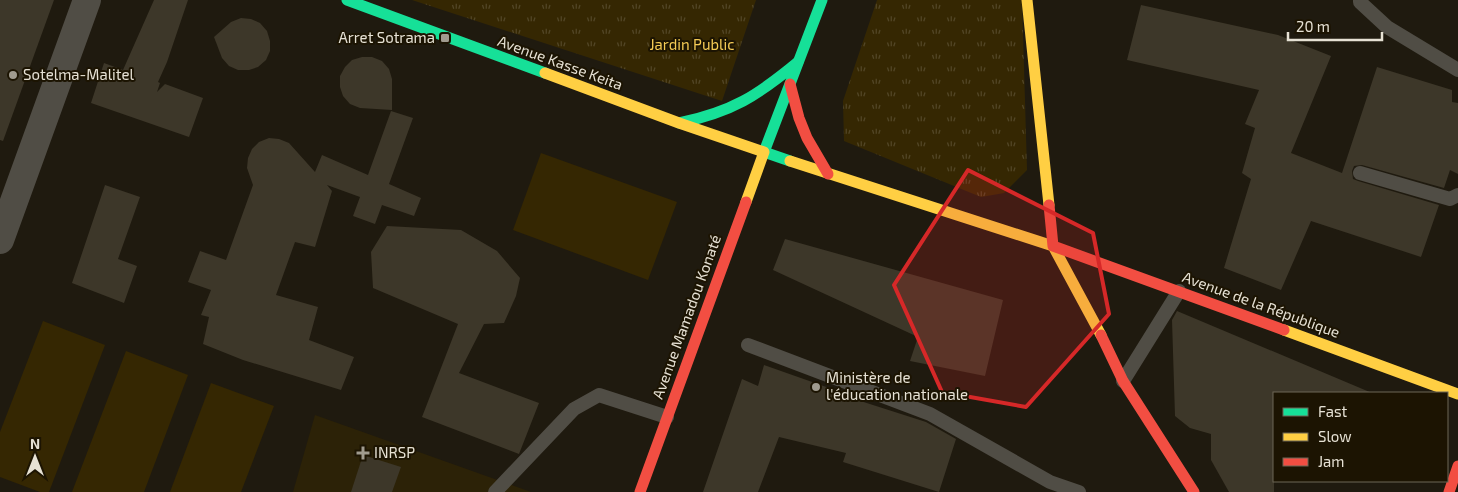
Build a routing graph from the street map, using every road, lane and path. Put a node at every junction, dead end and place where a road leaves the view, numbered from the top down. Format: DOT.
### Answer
graph roads {
  1 [pos="87,0"];
  2 [pos="346,0"];
  3 [pos="822,0"];
  4 [pos="1026,0"];
  5 [pos="1360,0"];
  6 [pos="799,61"];
  7 [pos="1458,70"];
  8 [pos="790,84"];
  9 [pos="679,123"];
  10 [pos="764,152"];
  11 [pos="828,174"];
  12 [pos="1360,174"];
  13 [pos="1458,196"];
  14 [pos="0,240"];
  15 [pos="1053,246"];
  16 [pos="1179,291"];
  17 [pos="748,345"];
  18 [pos="1123,382"];
  19 [pos="1458,394"];
  20 [pos="667,417"];
  21 [pos="1458,466"];
  22 [pos="495,492"];
  23 [pos="640,492"];
  24 [pos="1079,492"];
  25 [pos="1194,492"];
  26 [pos="1449,492"];
  1 -- 14 [label="street"];
  2 -- 9 [label="main road, Avenue Kasse Keita"];
  3 -- 6 [label="main road, Avenue Mamadou Konaté"];
  4 -- 15 [label="main road"];
  5 -- 7 [label="lane"];
  6 -- 8 [label="main road, Avenue Mamadou Konaté"];
  6 -- 9 [label="main road"];
  8 -- 10 [label="main road, Avenue Mamadou Konaté"];
  8 -- 11 [label="main road"];
  9 -- 10 [label="main road, Avenue Kasse Keita"];
  10 -- 11 [label="main road, Avenue Kasse Keita"];
  10 -- 20 [label="main road, Avenue Mamadou Konaté"];
  11 -- 15 [label="main road, Avenue de la République"];
  12 -- 13 [label="lane"];
  15 -- 16 [label="main road, Avenue de la République"];
  15 -- 18 [label="main road"];
  16 -- 18 [label="lane"];
  16 -- 19 [label="main road, Avenue de la République"];
  17 -- 24 [label="lane"];
  18 -- 25 [label="main road"];
  20 -- 22 [label="lane"];
  20 -- 23 [label="main road, Avenue Mamadou Konaté"];
  21 -- 26 [label="main road"];
}
